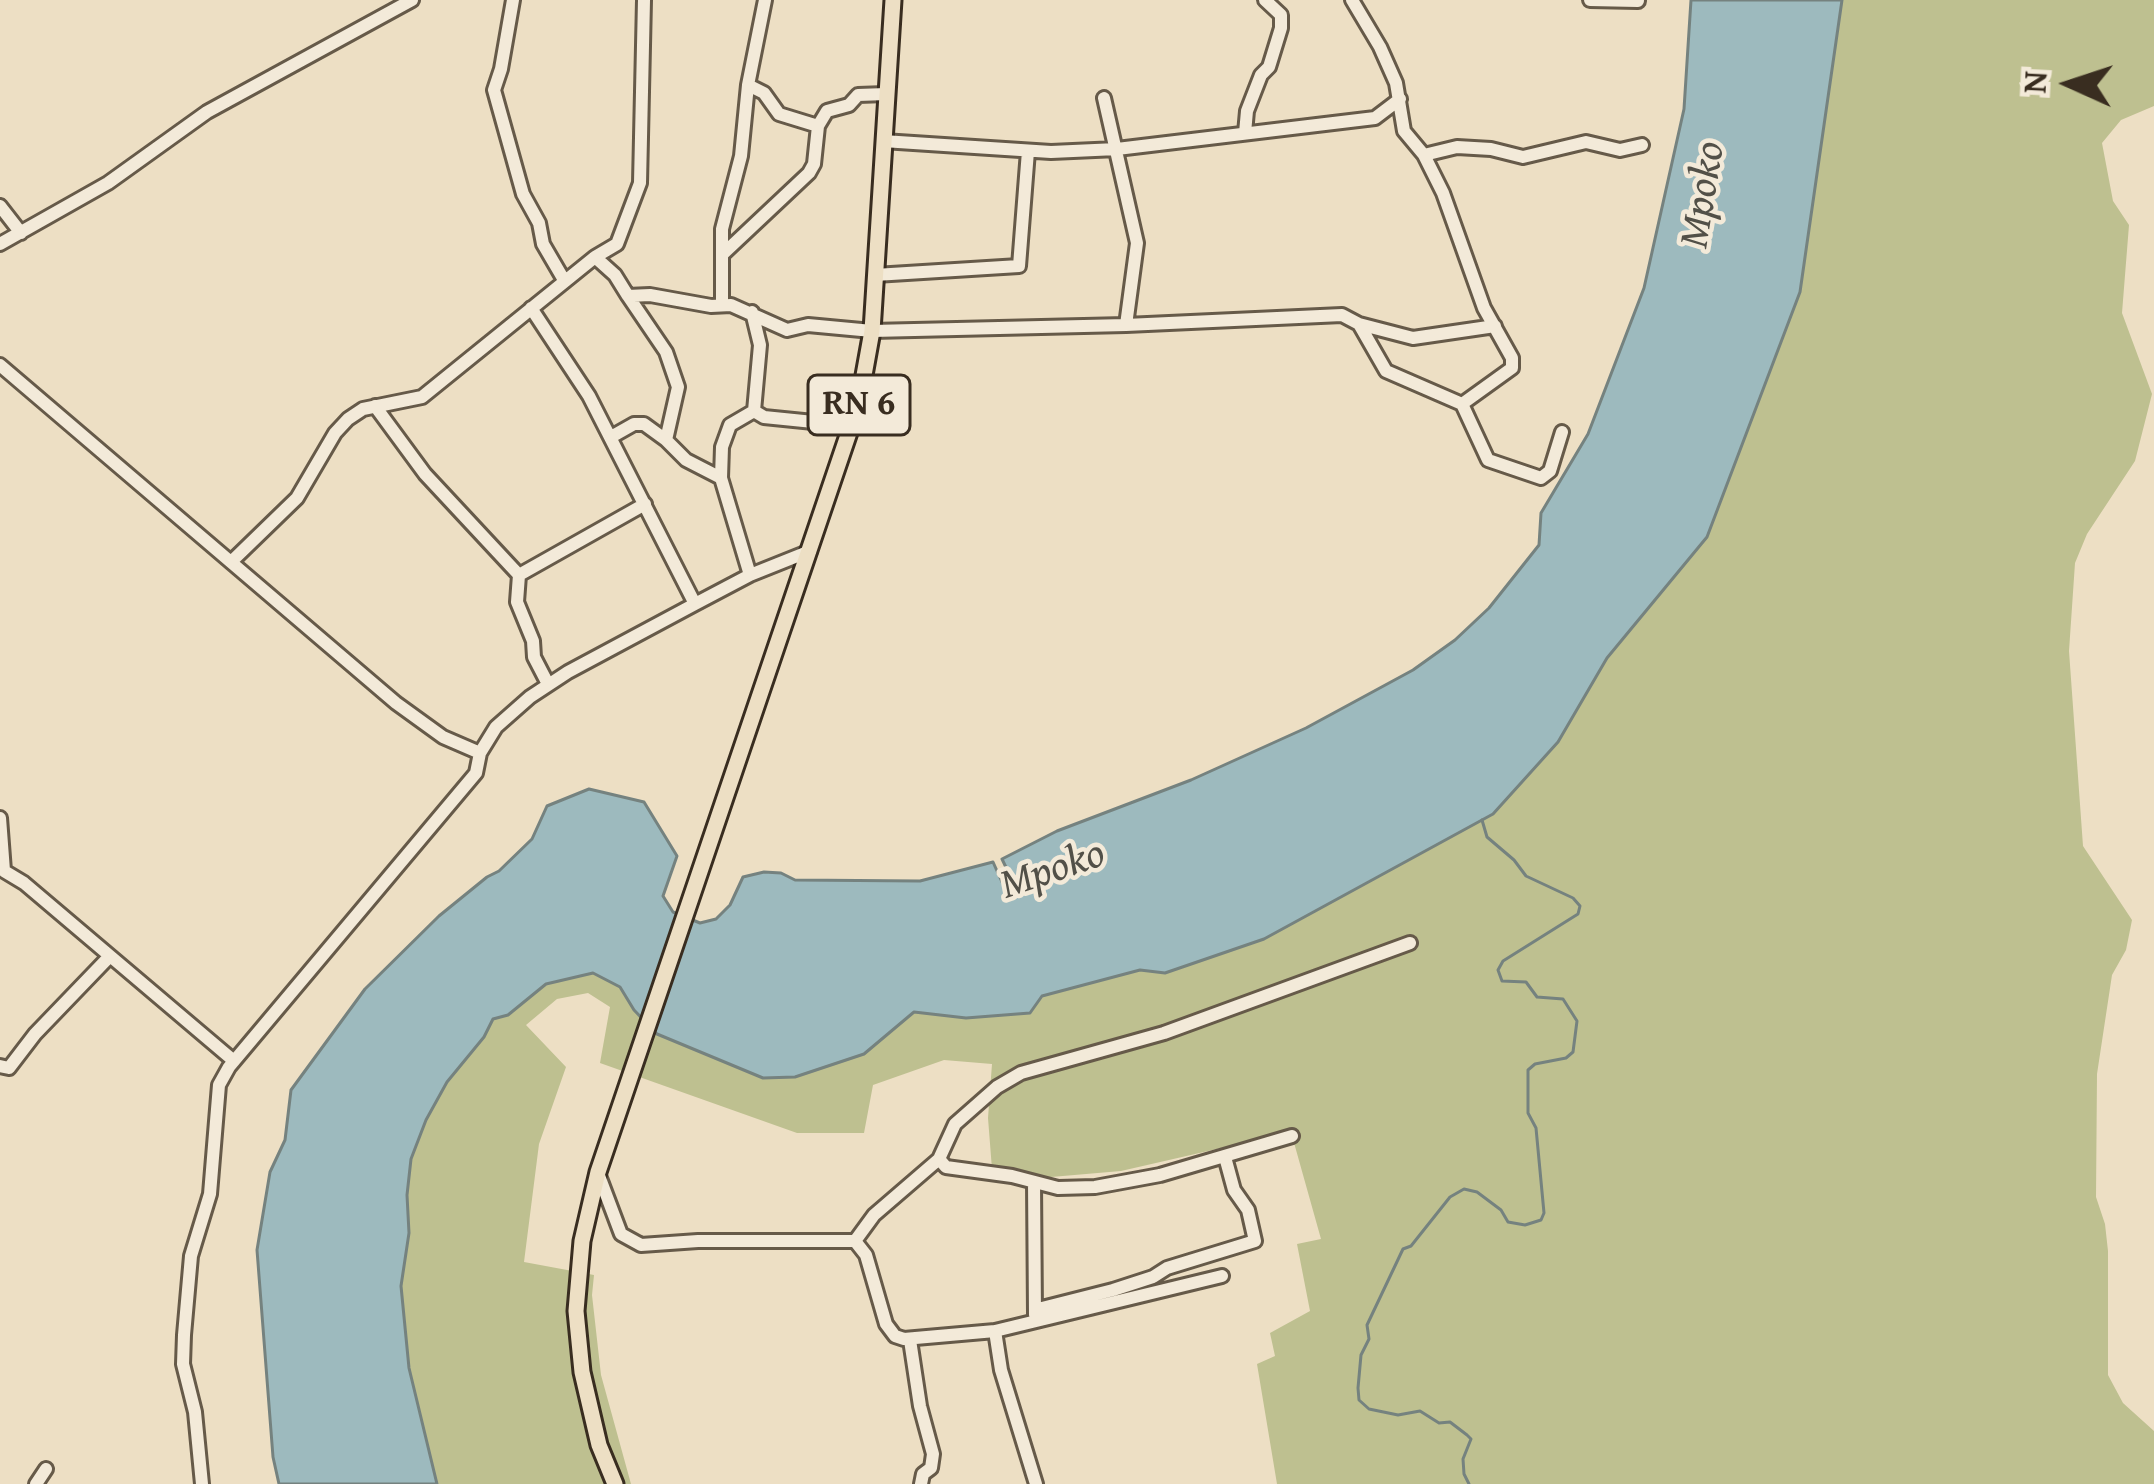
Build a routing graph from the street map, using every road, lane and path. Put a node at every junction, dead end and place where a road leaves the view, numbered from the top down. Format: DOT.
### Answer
graph roads {
  1 [pos="412,0"];
  2 [pos="513,0"];
  3 [pos="644,0"];
  4 [pos="765,0"];
  5 [pos="892,0"];
  6 [pos="1265,0"];
  7 [pos="1352,0"];
  8 [pos="1592,0"];
  9 [pos="1638,1"];
  10 [pos="748,86"];
  11 [pos="886,94"];
  12 [pos="1104,98"];
  13 [pos="1400,99"];
  14 [pos="1375,118"];
  15 [pos="818,127"];
  16 [pos="1405,130"];
  17 [pos="1245,133"];
  18 [pos="883,141"];
  19 [pos="1642,145"];
  20 [pos="1117,149"];
  21 [pos="1028,151"];
  22 [pos="1424,155"];
  23 [pos="0,206"];
  24 [pos="21,233"];
  25 [pos="0,244"];
  26 [pos="724,254"];
  27 [pos="596,257"];
  28 [pos="875,275"];
  29 [pos="564,280"];
  30 [pos="628,296"];
  31 [pos="722,304"];
  32 [pos="531,308"];
  33 [pos="752,312"];
  34 [pos="1360,324"];
  35 [pos="1126,325"];
  36 [pos="1495,326"];
  37 [pos="872,331"];
  38 [pos="0,365"];
  39 [pos="1462,404"];
  40 [pos="375,406"];
  41 [pos="754,411"];
  42 [pos="853,427"];
  43 [pos="1562,432"];
  44 [pos="611,437"];
  45 [pos="667,440"];
  46 [pos="721,478"];
  47 [pos="645,504"];
  48 [pos="810,551"];
  49 [pos="232,561"];
  50 [pos="519,574"];
  51 [pos="750,575"];
  52 [pos="694,604"];
  53 [pos="548,684"];
  54 [pos="481,753"];
  55 [pos="0,818"];
  56 [pos="1410,943"];
  57 [pos="110,956"];
  58 [pos="234,1061"];
  59 [pos="0,1066"];
  60 [pos="1292,1136"];
  61 [pos="1225,1157"];
  62 [pos="939,1160"];
  63 [pos="598,1172"];
  64 [pos="1034,1182"];
  65 [pos="854,1241"];
  66 [pos="1222,1276"];
  67 [pos="1034,1314"];
  68 [pos="995,1330"];
  69 [pos="910,1340"];
  70 [pos="46,1469"];
  71 [pos="36,1484"];
  72 [pos="202,1484"];
  73 [pos="615,1484"];
  74 [pos="921,1484"];
  75 [pos="1036,1484"];
  1 -- 24 [label="street"];
  2 -- 29 [label="street"];
  3 -- 27 [label="street"];
  4 -- 10 [label="street"];
  5 -- 11 [label="main road, RN 6"];
  6 -- 17 [label="street"];
  7 -- 13 [label="street"];
  8 -- 9 [label="street"];
  10 -- 15 [label="street"];
  10 -- 26 [label="street"];
  11 -- 15 [label="street"];
  11 -- 18 [label="main road, RN 6"];
  12 -- 20 [label="street"];
  13 -- 14 [label="street"];
  13 -- 16 [label="street"];
  14 -- 16 [label="street"];
  14 -- 17 [label="street"];
  15 -- 26 [label="street"];
  16 -- 22 [label="street"];
  17 -- 20 [label="street"];
  18 -- 21 [label="street"];
  18 -- 28 [label="main road, RN 6"];
  19 -- 22 [label="street"];
  20 -- 21 [label="street"];
  20 -- 35 [label="street"];
  21 -- 28 [label="street"];
  22 -- 36 [label="street"];
  23 -- 24 [label="street"];
  24 -- 25 [label="street"];
  26 -- 31 [label="street"];
  27 -- 29 [label="street"];
  27 -- 30 [label="street"];
  28 -- 37 [label="main road, RN 6"];
  29 -- 32 [label="street"];
  30 -- 31 [label="street"];
  30 -- 45 [label="street"];
  31 -- 33 [label="street"];
  32 -- 40 [label="street"];
  32 -- 44 [label="street"];
  33 -- 37 [label="street"];
  33 -- 41 [label="street"];
  34 -- 35 [label="street"];
  34 -- 36 [label="street"];
  34 -- 39 [label="street"];
  35 -- 37 [label="street"];
  36 -- 39 [label="street"];
  37 -- 42 [label="main road, RN 6"];
  38 -- 49 [label="street"];
  39 -- 43 [label="street"];
  40 -- 49 [label="street"];
  40 -- 50 [label="street"];
  41 -- 42 [label="street"];
  41 -- 46 [label="street"];
  42 -- 48 [label="main road, RN 6"];
  44 -- 45 [label="street"];
  44 -- 47 [label="street"];
  45 -- 46 [label="street"];
  46 -- 51 [label="street"];
  47 -- 50 [label="street"];
  47 -- 52 [label="street"];
  48 -- 51 [label="street"];
  48 -- 63 [label="main road, RN 6"];
  49 -- 54 [label="street"];
  50 -- 53 [label="street"];
  51 -- 52 [label="street"];
  52 -- 53 [label="street"];
  53 -- 54 [label="street"];
  54 -- 58 [label="street"];
  55 -- 57 [label="street"];
  56 -- 62 [label="street"];
  57 -- 58 [label="street"];
  57 -- 59 [label="street"];
  58 -- 72 [label="street"];
  60 -- 61 [label="street"];
  61 -- 64 [label="street"];
  61 -- 67 [label="street"];
  62 -- 64 [label="street"];
  62 -- 65 [label="street"];
  63 -- 65 [label="street"];
  63 -- 73 [label="main road, RN 6"];
  64 -- 67 [label="street"];
  65 -- 69 [label="street"];
  66 -- 67 [label="street"];
  67 -- 68 [label="street"];
  68 -- 69 [label="street"];
  68 -- 75 [label="street"];
  69 -- 74 [label="street"];
  70 -- 71 [label="street"];
}
